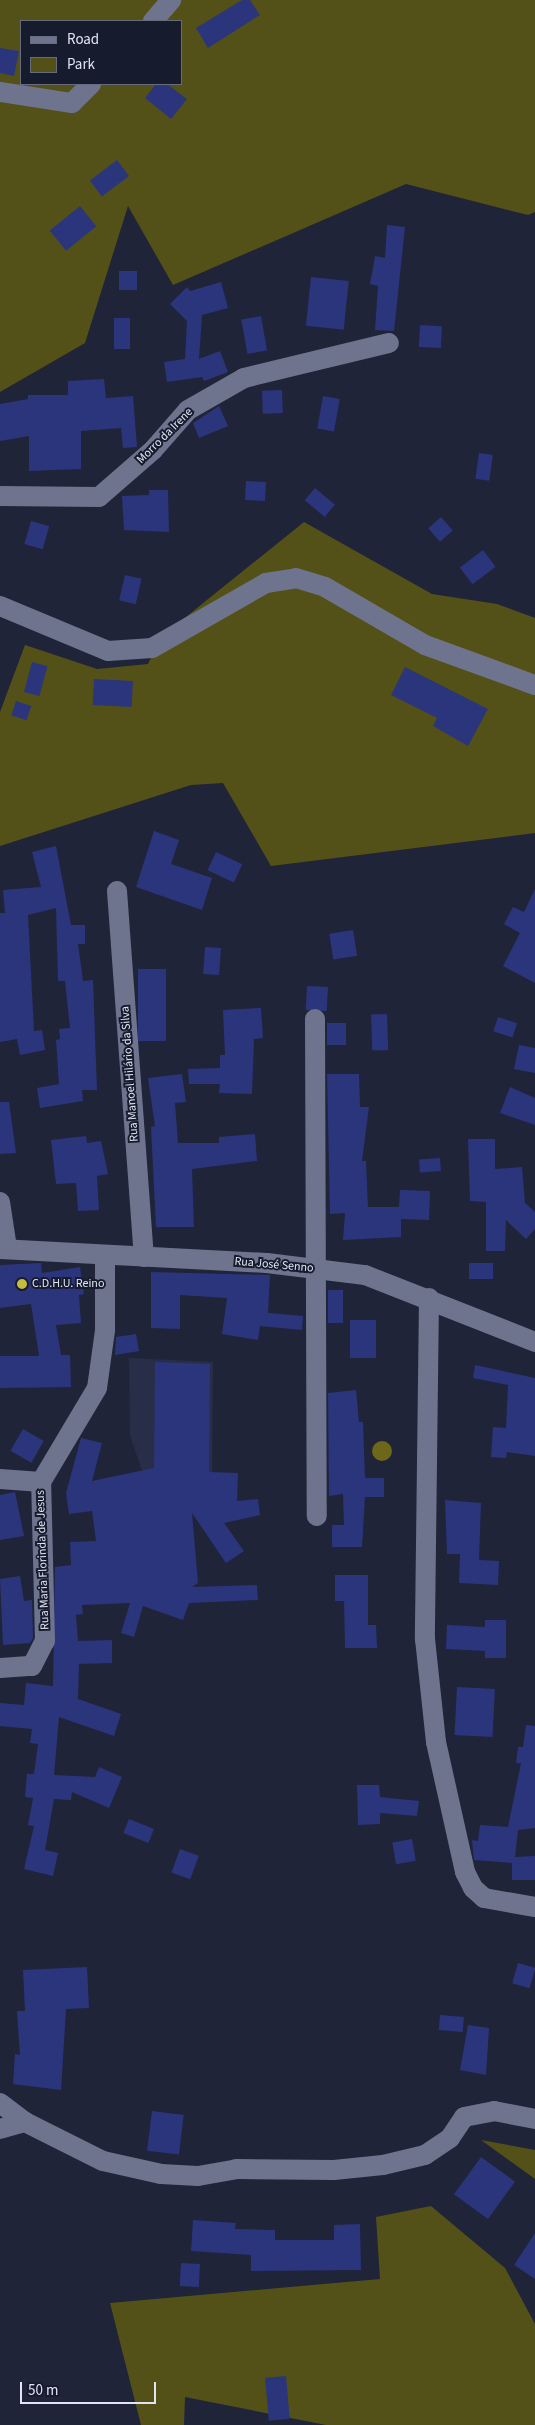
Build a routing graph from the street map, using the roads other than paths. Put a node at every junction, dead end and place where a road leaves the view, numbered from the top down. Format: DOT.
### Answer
graph roads {
  1 [pos="171,0"];
  2 [pos="154,20"];
  3 [pos="90,85"];
  4 [pos="0,92"];
  5 [pos="389,343"];
  6 [pos="0,496"];
  7 [pos="0,606"];
  8 [pos="535,685"];
  9 [pos="117,891"];
  10 [pos="315,1019"];
  11 [pos="0,1202"];
  12 [pos="4,1249"];
  13 [pos="105,1255"];
  14 [pos="144,1257"];
  15 [pos="313,1268"];
  16 [pos="429,1298"];
  17 [pos="535,1342"];
  18 [pos="0,1479"];
  19 [pos="40,1482"];
  20 [pos="317,1516"];
  21 [pos="0,1668"];
  22 [pos="535,1907"];
  23 [pos="0,2103"];
  24 [pos="535,2119"];
  25 [pos="25,2122"];
  26 [pos="0,2129"];
  1 -- 2 [label="street"];
  3 -- 4 [label="street"];
  5 -- 6 [label="street, Morro da Irene"];
  7 -- 8 [label="street"];
  9 -- 14 [label="street, Rua Manoel Hilário da Silva"];
  10 -- 15 [label="street"];
  11 -- 12 [label="street"];
  12 -- 13 [label="street, Rua José Senno"];
  13 -- 14 [label="street, Rua José Senno"];
  13 -- 19 [label="street, Rua Maria Florinda de Jesus"];
  14 -- 15 [label="street, Rua José Senno"];
  15 -- 16 [label="street, Rua José Senno"];
  15 -- 20 [label="street"];
  16 -- 17 [label="street, Rua José Senno"];
  16 -- 22 [label="street"];
  18 -- 19 [label="street"];
  19 -- 21 [label="street, Rua Maria Florinda de Jesus"];
  23 -- 25 [label="street"];
  24 -- 25 [label="street"];
  25 -- 26 [label="street"];
}
